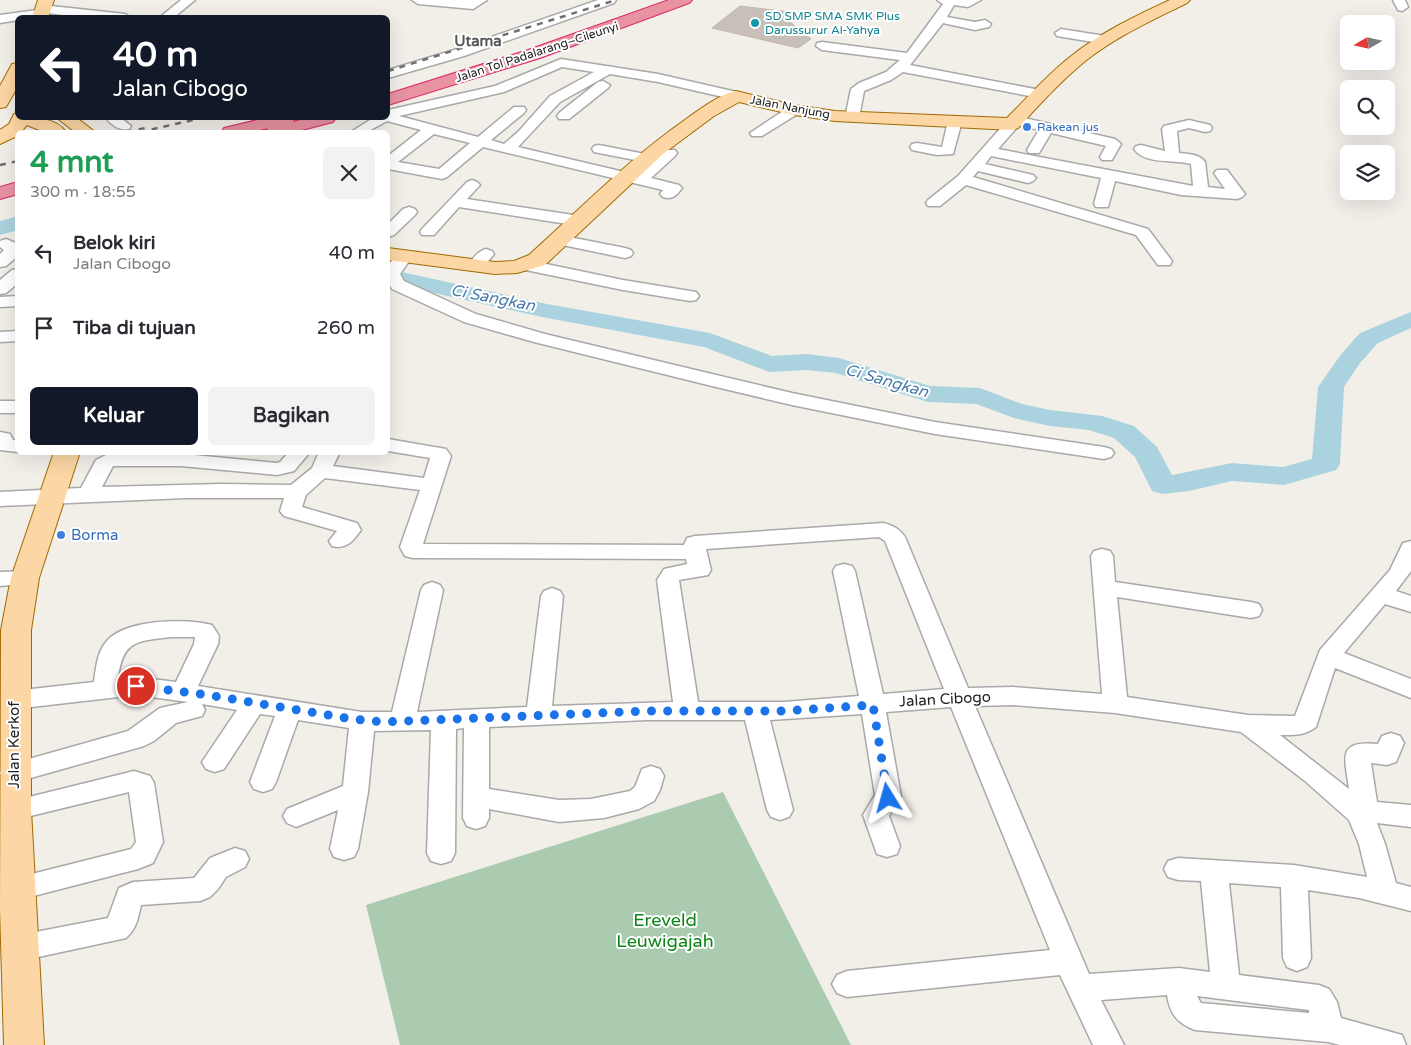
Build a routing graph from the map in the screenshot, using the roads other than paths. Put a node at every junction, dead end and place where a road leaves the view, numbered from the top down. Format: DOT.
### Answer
graph roads {
  1 [pos="189,0"];
  2 [pos="418,0"];
  3 [pos="481,0"];
  4 [pos="610,0"];
  5 [pos="656,0"];
  6 [pos="684,0"];
  7 [pos="975,0"];
  8 [pos="946,1"];
  9 [pos="1176,1"];
  10 [pos="42,10"];
  11 [pos="19,15"];
  12 [pos="94,15"];
  13 [pos="169,15"];
  14 [pos="15,16"];
  15 [pos="0,19"];
  16 [pos="940,19"];
  17 [pos="0,23"];
  18 [pos="985,24"];
  19 [pos="15,28"];
  20 [pos="1061,33"];
  21 [pos="1104,40"];
  22 [pos="822,46"];
  23 [pos="909,56"];
  24 [pos="900,67"];
  25 [pos="608,70"];
  26 [pos="390,73"];
  27 [pos="622,73"];
  28 [pos="15,76"];
  29 [pos="390,87"];
  30 [pos="1040,94"];
  31 [pos="736,96"];
  32 [pos="15,98"];
  33 [pos="390,99"];
  34 [pos="0,103"];
  35 [pos="519,110"];
  36 [pos="794,110"];
  37 [pos="390,116"];
  38 [pos="564,116"];
  39 [pos="0,117"];
  40 [pos="390,117"];
  41 [pos="852,118"];
  42 [pos="69,120"];
  43 [pos="278,120"];
  44 [pos="320,120"];
  45 [pos="379,120"];
  46 [pos="918,120"];
  47 [pos="955,121"];
  48 [pos="1014,122"];
  49 [pos="1047,128"];
  50 [pos="1205,128"];
  51 [pos="13,129"];
  52 [pos="432,129"];
  53 [pos="53,130"];
  54 [pos="83,130"];
  55 [pos="239,130"];
  56 [pos="282,130"];
  57 [pos="361,130"];
  58 [pos="756,133"];
  59 [pos="480,142"];
  60 [pos="508,149"];
  61 [pos="599,149"];
  62 [pos="1141,149"];
  63 [pos="1034,150"];
  64 [pos="988,151"];
  65 [pos="670,153"];
  66 [pos="1172,156"];
  67 [pos="1107,157"];
  68 [pos="645,158"];
  69 [pos="975,166"];
  70 [pos="390,168"];
  71 [pos="1222,173"];
  72 [pos="1109,177"];
  73 [pos="633,178"];
  74 [pos="1028,178"];
  75 [pos="963,179"];
  76 [pos="472,185"];
  77 [pos="15,189"];
  78 [pos="1201,192"];
  79 [pos="0,193"];
  80 [pos="668,194"];
  81 [pos="15,202"];
  82 [pos="455,202"];
  83 [pos="934,203"];
  84 [pos="1102,204"];
  85 [pos="0,206"];
  86 [pos="409,212"];
  87 [pos="580,221"];
  88 [pos="390,230"];
  89 [pos="428,232"];
  90 [pos="559,240"];
  91 [pos="8,243"];
  92 [pos="625,253"];
  93 [pos="1164,261"];
  94 [pos="0,262"];
  95 [pos="527,264"];
  96 [pos="396,266"];
  97 [pos="15,277"];
  98 [pos="0,290"];
  99 [pos="690,296"];
  100 [pos="15,301"];
  101 [pos="0,302"];
  102 [pos="0,336"];
  103 [pos="15,336"];
  104 [pos="0,407"];
  105 [pos="15,407"];
  106 [pos="0,438"];
  107 [pos="390,445"];
  108 [pos="15,446"];
  109 [pos="1104,453"];
  110 [pos="66,455"];
  111 [pos="298,455"];
  112 [pos="183,456"];
  113 [pos="222,458"];
  114 [pos="326,462"];
  115 [pos="432,485"];
  116 [pos="296,492"];
  117 [pos="89,493"];
  118 [pos="51,496"];
  119 [pos="0,499"];
  120 [pos="340,541"];
  121 [pos="1411,548"];
  122 [pos="695,552"];
  123 [pos="1102,556"];
  124 [pos="844,571"];
  125 [pos="12,578"];
  126 [pos="1105,588"];
  127 [pos="432,590"];
  128 [pos="1381,594"];
  129 [pos="552,596"];
  130 [pos="1411,604"];
  131 [pos="1251,610"];
  132 [pos="8,622"];
  133 [pos="1328,656"];
  134 [pos="106,688"];
  135 [pos="1411,690"];
  136 [pos="9,692"];
  137 [pos="960,697"];
  138 [pos="188,701"];
  139 [pos="254,703"];
  140 [pos="1114,704"];
  141 [pos="873,705"];
  142 [pos="290,709"];
  143 [pos="687,711"];
  144 [pos="755,711"];
  145 [pos="538,716"];
  146 [pos="476,719"];
  147 [pos="444,720"];
  148 [pos="362,721"];
  149 [pos="402,722"];
  150 [pos="1248,724"];
  151 [pos="1391,742"];
  152 [pos="215,762"];
  153 [pos="14,773"];
  154 [pos="651,776"];
  155 [pos="263,782"];
  156 [pos="354,792"];
  157 [pos="14,810"];
  158 [pos="780,810"];
  159 [pos="1362,812"];
  160 [pos="296,816"];
  161 [pos="1411,816"];
  162 [pos="887,846"];
  163 [pos="344,849"];
  164 [pos="441,853"];
  165 [pos="234,859"];
  166 [pos="1178,869"];
  167 [pos="1214,871"];
  168 [pos="1294,876"];
  169 [pos="18,888"];
  170 [pos="1398,896"];
  171 [pos="20,948"];
  172 [pos="1297,958"];
  173 [pos="1069,960"];
  174 [pos="1179,981"];
  175 [pos="847,984"];
  176 [pos="1226,987"];
  177 [pos="1080,988"];
  178 [pos="1328,1028"];
  179 [pos="24,1045"];
  180 [pos="1109,1045"];
  181 [pos="1391,1045"];
  1 -- 13 [label="street"];
  2 -- 3 [label="street"];
  4 -- 26 [label="street"];
  5 -- 29 [label="highway, Jalan Tol Padalarang–Cileunyi"];
  6 -- 33 [label="highway, Jalan Tol Padalarang–Cileunyi"];
  7 -- 8 [label="street"];
  8 -- 16 [label="street"];
  9 -- 21 [label="main road"];
  10 -- 11 [label="street"];
  10 -- 12 [label="street"];
  14 -- 15 [label="street"];
  16 -- 18 [label="street"];
  16 -- 23 [label="street"];
  17 -- 19 [label="street"];
  20 -- 21 [label="street"];
  21 -- 30 [label="main road"];
  22 -- 23 [label="street"];
  23 -- 24 [label="street"];
  24 -- 30 [label="street"];
  24 -- 41 [label="street"];
  25 -- 27 [label="street"];
  25 -- 37 [label="street"];
  25 -- 60 [label="street"];
  27 -- 31 [label="street"];
  27 -- 38 [label="street"];
  28 -- 34 [label="main road"];
  30 -- 48 [label="main road"];
  31 -- 36 [label="main road, Jalan Nanjung"];
  31 -- 68 [label="main road, Jalan Nanjung"];
  32 -- 34 [label="main road"];
  35 -- 59 [label="street"];
  36 -- 41 [label="main road, Jalan Nanjung"];
  36 -- 58 [label="street"];
  39 -- 51 [label="main road"];
  40 -- 52 [label="street"];
  41 -- 46 [label="main road, Jalan Nanjung"];
  42 -- 54 [label="main road"];
  43 -- 55 [label="highway"];
  44 -- 56 [label="highway"];
  45 -- 57 [label="street"];
  46 -- 47 [label="main road, Jalan Nanjung"];
  46 -- 47 [label="street"];
  47 -- 48 [label="main road, Jalan Nanjung"];
  48 -- 49 [label="street"];
  48 -- 64 [label="street"];
  49 -- 63 [label="street"];
  49 -- 67 [label="street"];
  50 -- 66 [label="street"];
  51 -- 53 [label="main road"];
  52 -- 59 [label="street"];
  52 -- 70 [label="street"];
  59 -- 60 [label="street"];
  59 -- 70 [label="street"];
  60 -- 73 [label="street"];
  61 -- 68 [label="street"];
  62 -- 66 [label="street"];
  64 -- 69 [label="street"];
  64 -- 72 [label="street"];
  65 -- 73 [label="street"];
  66 -- 78 [label="street"];
  68 -- 73 [label="main road, Jalan Nanjung"];
  69 -- 74 [label="street"];
  69 -- 75 [label="street"];
  71 -- 78 [label="street"];
  72 -- 78 [label="street"];
  72 -- 84 [label="street"];
  73 -- 80 [label="street"];
  73 -- 87 [label="main road, Jalan Nanjung"];
  75 -- 83 [label="street"];
  75 -- 93 [label="street"];
  76 -- 82 [label="street"];
  77 -- 79 [label="highway"];
  81 -- 85 [label="highway"];
  82 -- 87 [label="street"];
  82 -- 89 [label="street"];
  86 -- 88 [label="street"];
  87 -- 90 [label="main road, Jalan Nanjung"];
  90 -- 92 [label="street"];
  90 -- 95 [label="main road, Jalan Nanjung"];
  91 -- 94 [label="street"];
  95 -- 96 [label="main road, Jalan Nanjung"];
  95 -- 99 [label="street"];
  96 -- 109 [label="street"];
  97 -- 98 [label="street"];
  100 -- 101 [label="street"];
  102 -- 103 [label="street"];
  104 -- 105 [label="street"];
  106 -- 108 [label="street"];
  107 -- 115 [label="street"];
  110 -- 118 [label="main road, Jalan Kerkof"];
  111 -- 113 [label="street"];
  112 -- 113 [label="street"];
  112 -- 117 [label="street"];
  114 -- 115 [label="street"];
  114 -- 116 [label="street"];
  115 -- 122 [label="street"];
  116 -- 117 [label="street"];
  116 -- 120 [label="street"];
  117 -- 118 [label="street"];
  118 -- 119 [label="street"];
  118 -- 125 [label="main road, Jalan Kerkof"];
  121 -- 128 [label="street"];
  122 -- 137 [label="street"];
  122 -- 143 [label="street"];
  123 -- 126 [label="street"];
  124 -- 141 [label="street"];
  125 -- 132 [label="main road, Jalan Kerkof"];
  126 -- 131 [label="street"];
  126 -- 140 [label="street"];
  127 -- 149 [label="street"];
  128 -- 130 [label="street"];
  128 -- 133 [label="street"];
  129 -- 145 [label="street"];
  132 -- 136 [label="main road, Jalan Kerkof"];
  133 -- 135 [label="street"];
  133 -- 150 [label="street, Jalan Cibogo"];
  134 -- 136 [label="street, Jalan Cibogo"];
  134 -- 138 [label="street, Jalan Cibogo"];
  134 -- 138 [label="street"];
  136 -- 153 [label="main road, Jalan Kerkof"];
  137 -- 140 [label="street, Jalan Cibogo"];
  137 -- 141 [label="street, Jalan Cibogo"];
  137 -- 173 [label="street"];
  138 -- 139 [label="street, Jalan Cibogo"];
  138 -- 153 [label="street"];
  139 -- 142 [label="street, Jalan Cibogo"];
  139 -- 152 [label="street"];
  140 -- 150 [label="street, Jalan Cibogo"];
  141 -- 144 [label="street, Jalan Cibogo"];
  141 -- 162 [label="street"];
  142 -- 148 [label="street, Jalan Cibogo"];
  142 -- 155 [label="street"];
  143 -- 144 [label="street, Jalan Cibogo"];
  143 -- 145 [label="street, Jalan Cibogo"];
  144 -- 158 [label="street"];
  145 -- 146 [label="street, Jalan Cibogo"];
  146 -- 147 [label="street, Jalan Cibogo"];
  146 -- 154 [label="street"];
  147 -- 149 [label="street, Jalan Cibogo"];
  147 -- 164 [label="street"];
  148 -- 149 [label="street, Jalan Cibogo"];
  148 -- 156 [label="street"];
  150 -- 159 [label="street"];
  151 -- 159 [label="street"];
  153 -- 157 [label="main road, Jalan Kerkof"];
  156 -- 160 [label="street"];
  156 -- 163 [label="street"];
  157 -- 169 [label="main road, Jalan Kerkof"];
  157 -- 169 [label="street"];
  159 -- 161 [label="street"];
  159 -- 170 [label="street"];
  165 -- 171 [label="street"];
  166 -- 167 [label="street"];
  167 -- 168 [label="street"];
  167 -- 176 [label="street"];
  168 -- 170 [label="street"];
  168 -- 172 [label="street"];
  169 -- 171 [label="main road, Jalan Kerkof"];
  171 -- 179 [label="main road, Jalan Kerkof"];
  173 -- 175 [label="street"];
  173 -- 177 [label="street"];
  174 -- 176 [label="street"];
  174 -- 177 [label="street"];
  174 -- 178 [label="street"];
  176 -- 178 [label="street"];
  177 -- 180 [label="street"];
  178 -- 181 [label="street"];
}
